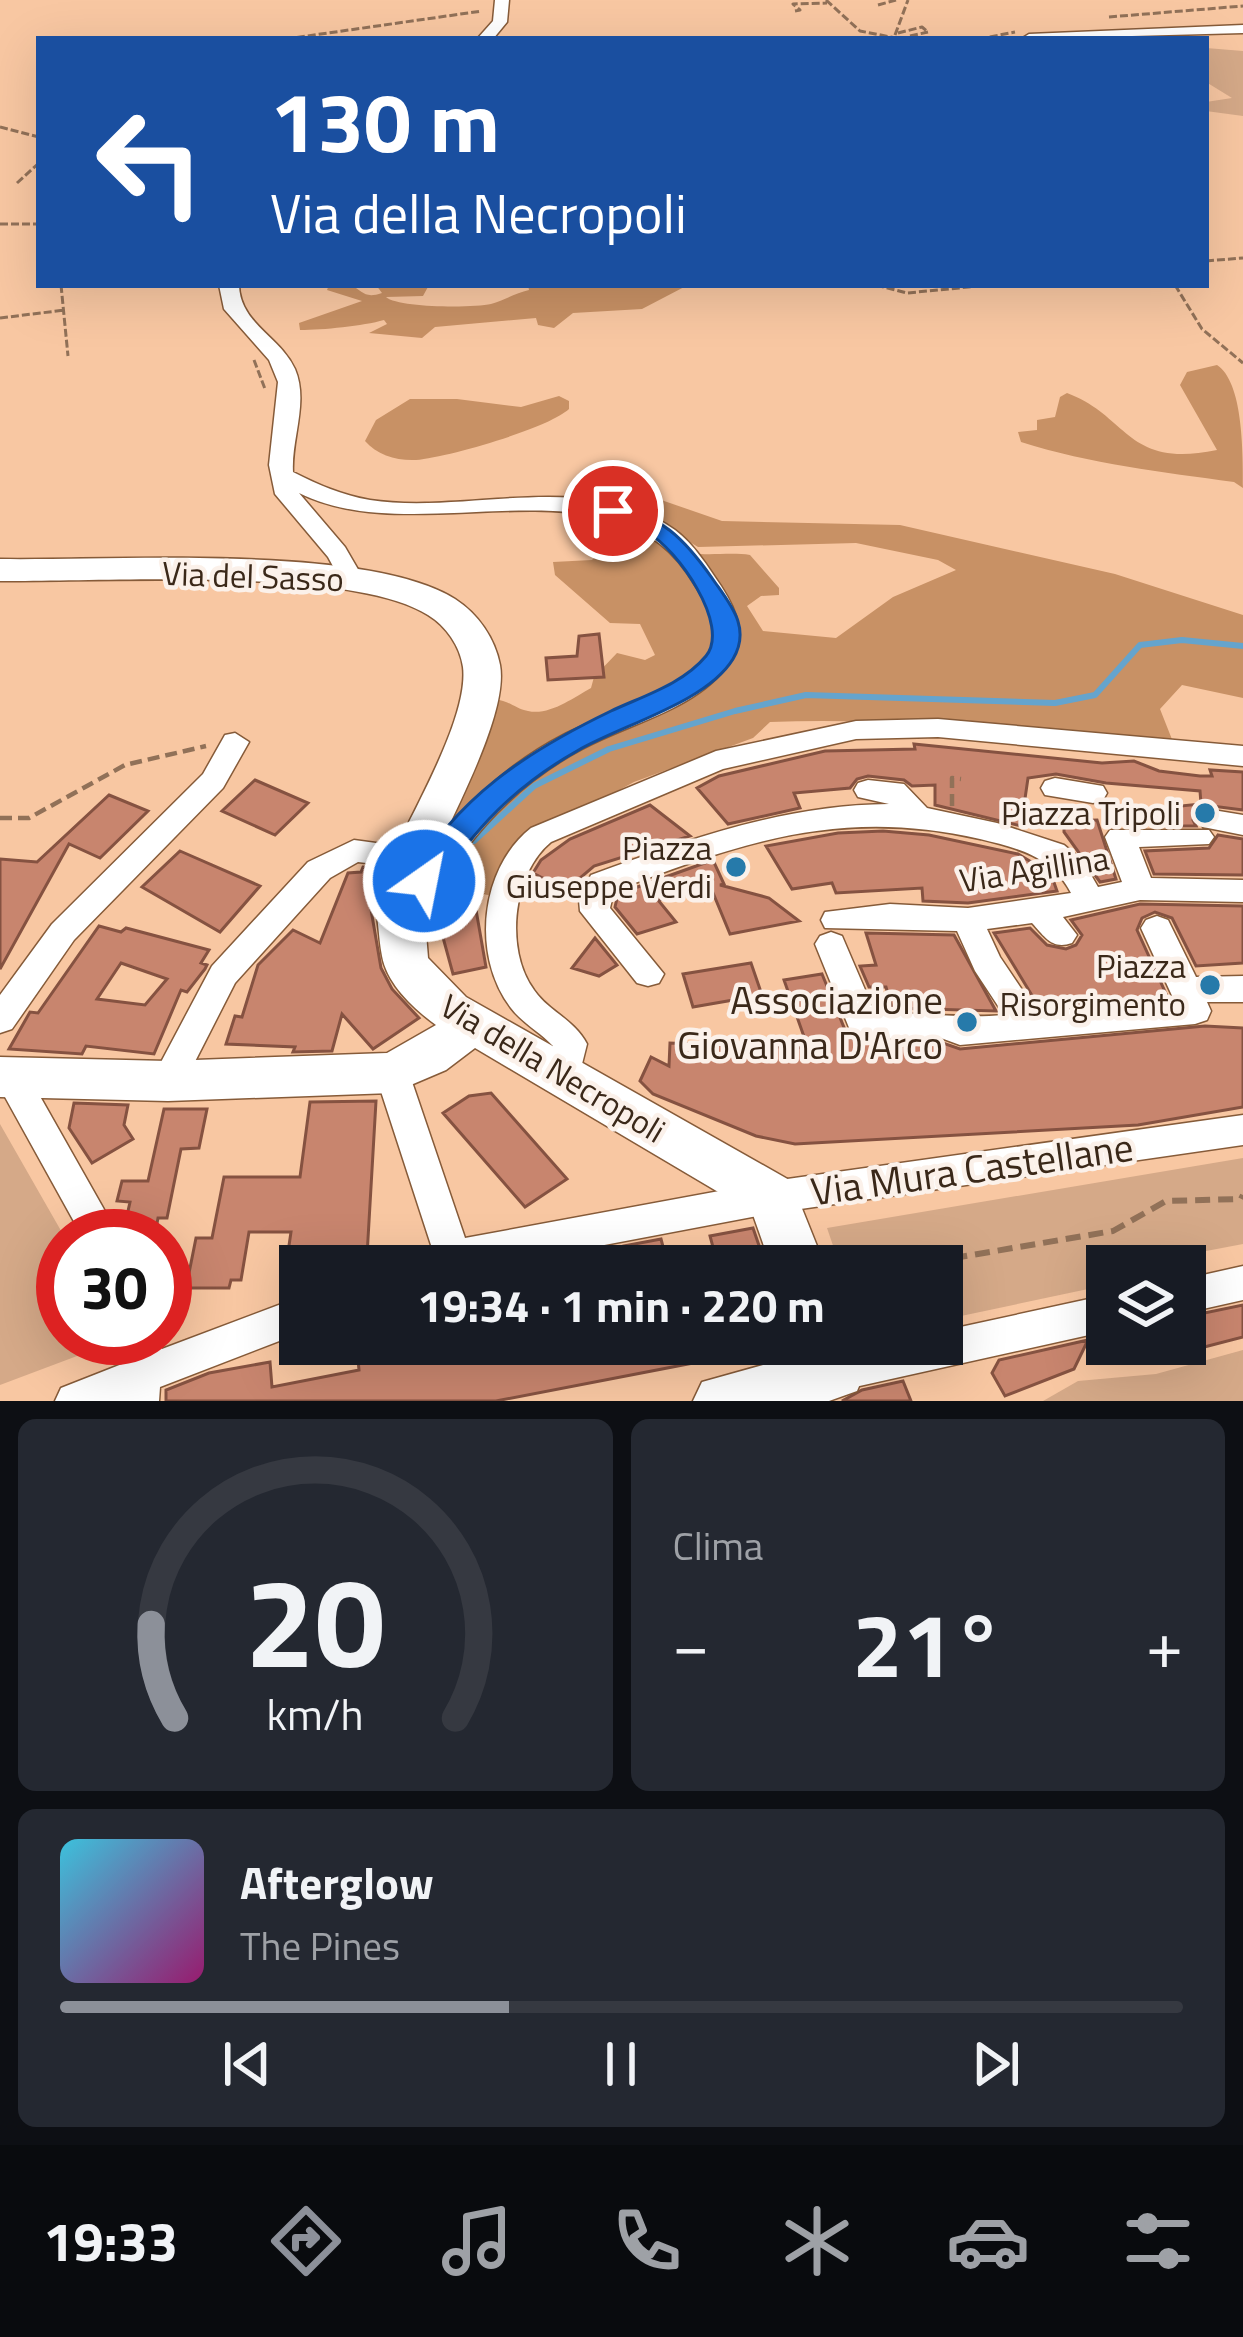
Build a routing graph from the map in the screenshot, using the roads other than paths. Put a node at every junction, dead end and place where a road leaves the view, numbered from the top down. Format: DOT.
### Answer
graph roads {
  1 [pos="501,5"];
  2 [pos="1243,29"];
  3 [pos="488,36"];
  4 [pos="1093,36"];
  5 [pos="230,288"];
  6 [pos="282,476"];
  7 [pos="0,570"];
  8 [pos="351,578"];
  9 [pos="235,742"];
  10 [pos="1243,756"];
  11 [pos="1054,788"];
  12 [pos="868,790"];
  13 [pos="1093,793"];
  14 [pos="917,816"];
  15 [pos="1215,851"];
  16 [pos="410,857"];
  17 [pos="1140,889"];
  18 [pos="1088,899"];
  19 [pos="1039,911"];
  20 [pos="968,920"];
  21 [pos="403,921"];
  22 [pos="1157,928"];
  23 [pos="1061,935"];
  24 [pos="648,974"];
  25 [pos="1243,989"];
  26 [pos="1187,990"];
  27 [pos="0,1020"];
  28 [pos="1028,1025"];
  29 [pos="471,1026"];
  30 [pos="392,1073"];
  31 [pos="6,1077"];
  32 [pos="564,1078"];
  33 [pos="168,1081"];
  34 [pos="1243,1130"];
  35 [pos="773,1197"];
  36 [pos="85,1209"];
  37 [pos="437,1245"];
  38 [pos="528,1245"];
  39 [pos="791,1245"];
  40 [pos="1243,1283"];
  41 [pos="1206,1291"];
  42 [pos="1086,1316"];
  43 [pos="279,1323"];
  44 [pos="963,1337"];
  45 [pos="814,1365"];
  46 [pos="141,1372"];
  47 [pos="75,1401"];
  48 [pos="722,1401"];
  1 -- 3 [label="street"];
  2 -- 4 [label="street"];
  5 -- 6 [label="street"];
  6 -- 8 [label="street"];
  6 -- 21 [label="street"];
  7 -- 8 [label="street, Via del Sasso"];
  8 -- 16 [label="street, Via del Sasso"];
  9 -- 27 [label="street"];
  10 -- 32 [label="street"];
  11 -- 13 [label="street"];
  12 -- 14 [label="street"];
  14 -- 18 [label="street"];
  14 -- 24 [label="street"];
  15 -- 17 [label="street, Via Agillina"];
  15 -- 17 [label="street"];
  16 -- 21 [label="street, Via del Sasso"];
  16 -- 33 [label="street"];
  17 -- 18 [label="street, Via Agillina"];
  18 -- 19 [label="street, Via Agillina"];
  19 -- 20 [label="street, Via Agillina"];
  19 -- 23 [label="street"];
  20 -- 28 [label="street"];
  20 -- 28 [label="street, Via Agillina"];
  21 -- 29 [label="street, Via della Necropoli"];
  22 -- 26 [label="street"];
  25 -- 26 [label="street"];
  26 -- 28 [label="street"];
  29 -- 30 [label="street"];
  29 -- 32 [label="street, Via della Necropoli"];
  30 -- 33 [label="street"];
  30 -- 37 [label="street"];
  31 -- 33 [label="street"];
  31 -- 36 [label="street"];
  32 -- 35 [label="street, Via della Necropoli"];
  34 -- 35 [label="street, Via Mura Castellane"];
  35 -- 38 [label="street"];
  35 -- 39 [label="street, Via Mura Castellane"];
  40 -- 41 [label="street"];
  42 -- 44 [label="street"];
  43 -- 46 [label="street"];
  45 -- 48 [label="street"];
  46 -- 47 [label="street"];
}
